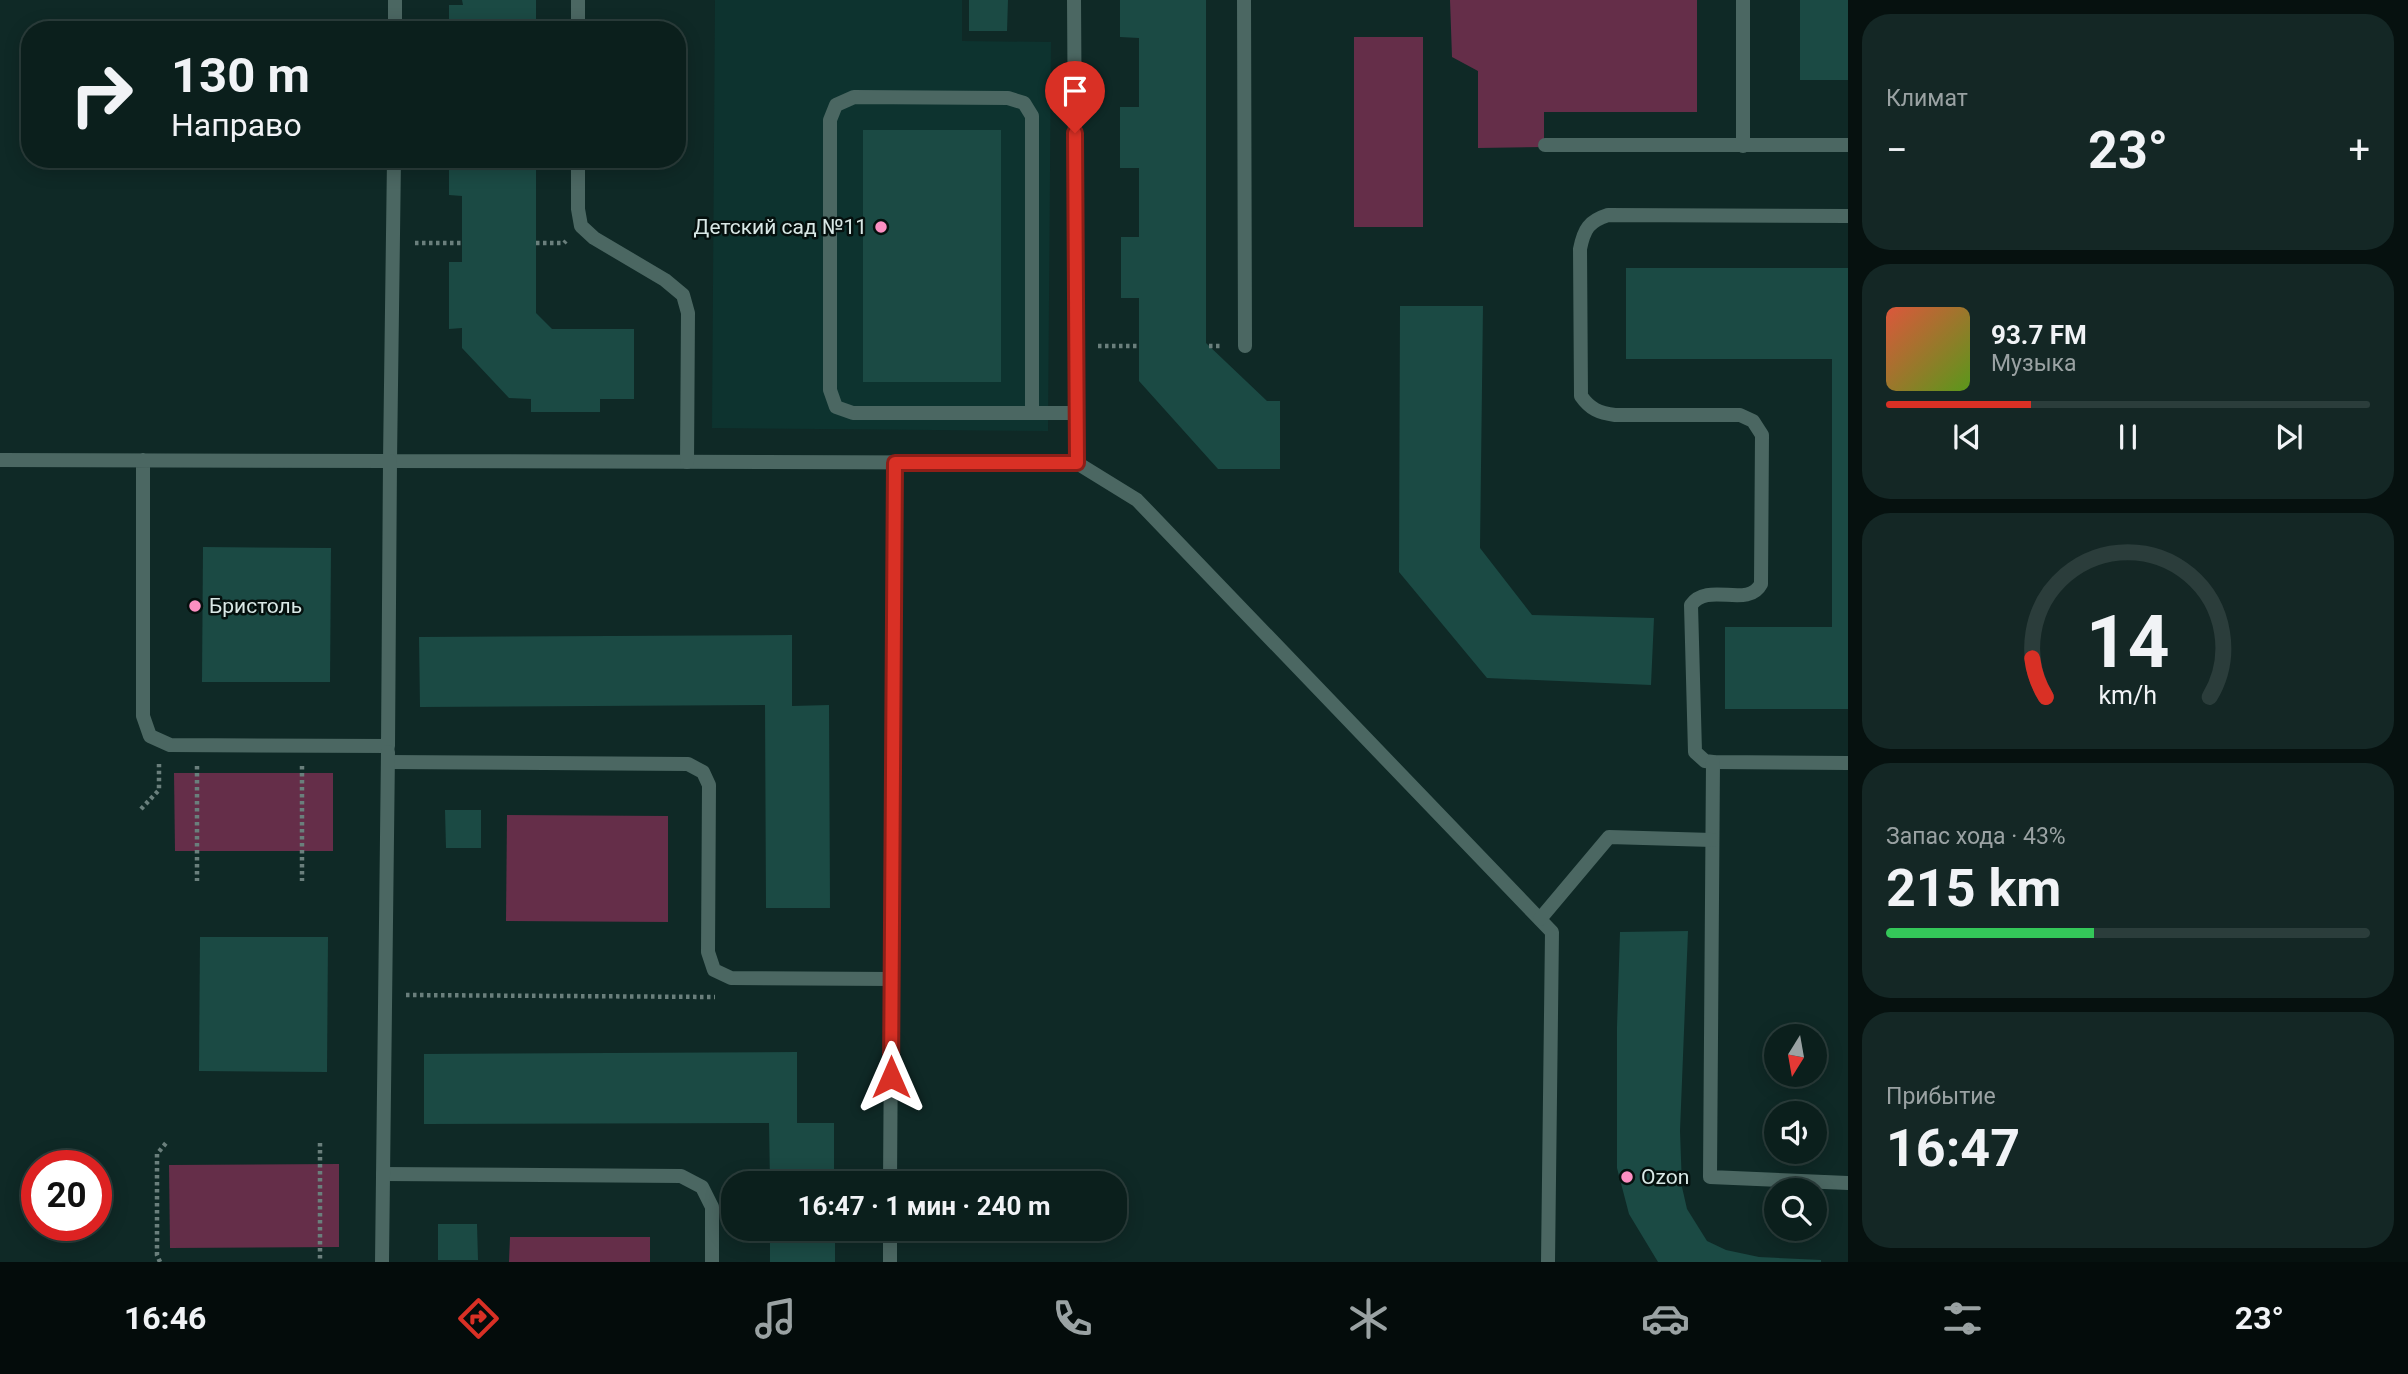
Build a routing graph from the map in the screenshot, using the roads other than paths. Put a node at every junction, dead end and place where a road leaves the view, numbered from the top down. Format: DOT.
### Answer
graph roads {
  1 [pos="395,0"];
  2 [pos="578,0"];
  3 [pos="1074,0"];
  4 [pos="1244,0"];
  5 [pos="1743,0"];
  6 [pos="395,21"];
  7 [pos="578,21"];
  8 [pos="1545,145"];
  9 [pos="1848,145"];
  10 [pos="1743,146"];
  11 [pos="394,168"];
  12 [pos="578,168"];
  13 [pos="1848,216"];
  14 [pos="1245,346"];
  15 [pos="1032,413"];
  16 [pos="1077,413"];
  17 [pos="0,460"];
  18 [pos="143,460"];
  19 [pos="390,461"];
  20 [pos="687,462"];
  21 [pos="895,463"];
  22 [pos="1077,463"];
  23 [pos="388,746"];
  24 [pos="388,762"];
  25 [pos="1713,762"];
  26 [pos="1848,763"];
  27 [pos="1712,840"];
  28 [pos="1540,919"];
  29 [pos="891,979"];
  30 [pos="890,1171"];
  31 [pos="383,1174"];
  32 [pos="1848,1183"];
  33 [pos="890,1241"];
  34 [pos="382,1262"];
  35 [pos="712,1262"];
  36 [pos="890,1262"];
  37 [pos="1548,1262"];
  1 -- 6 [label="lane"];
  2 -- 7 [label="lane"];
  3 -- 16 [label="lane"];
  4 -- 14 [label="lane"];
  5 -- 10 [label="lane"];
  8 -- 10 [label="lane"];
  9 -- 10 [label="lane"];
  11 -- 19 [label="lane"];
  12 -- 20 [label="lane"];
  13 -- 25 [label="lane"];
  15 -- 15 [label="lane"];
  15 -- 16 [label="lane"];
  16 -- 22 [label="lane"];
  17 -- 18 [label="lane"];
  18 -- 19 [label="lane"];
  18 -- 23 [label="lane"];
  19 -- 20 [label="lane"];
  19 -- 23 [label="lane"];
  20 -- 21 [label="lane"];
  21 -- 22 [label="lane"];
  21 -- 29 [label="lane"];
  22 -- 28 [label="lane"];
  23 -- 24 [label="lane"];
  24 -- 29 [label="lane"];
  24 -- 31 [label="lane"];
  25 -- 26 [label="lane"];
  25 -- 27 [label="lane"];
  27 -- 28 [label="lane"];
  27 -- 32 [label="lane"];
  28 -- 37 [label="lane"];
  29 -- 30 [label="lane"];
  31 -- 34 [label="lane"];
  31 -- 35 [label="lane"];
  33 -- 36 [label="lane"];
}
